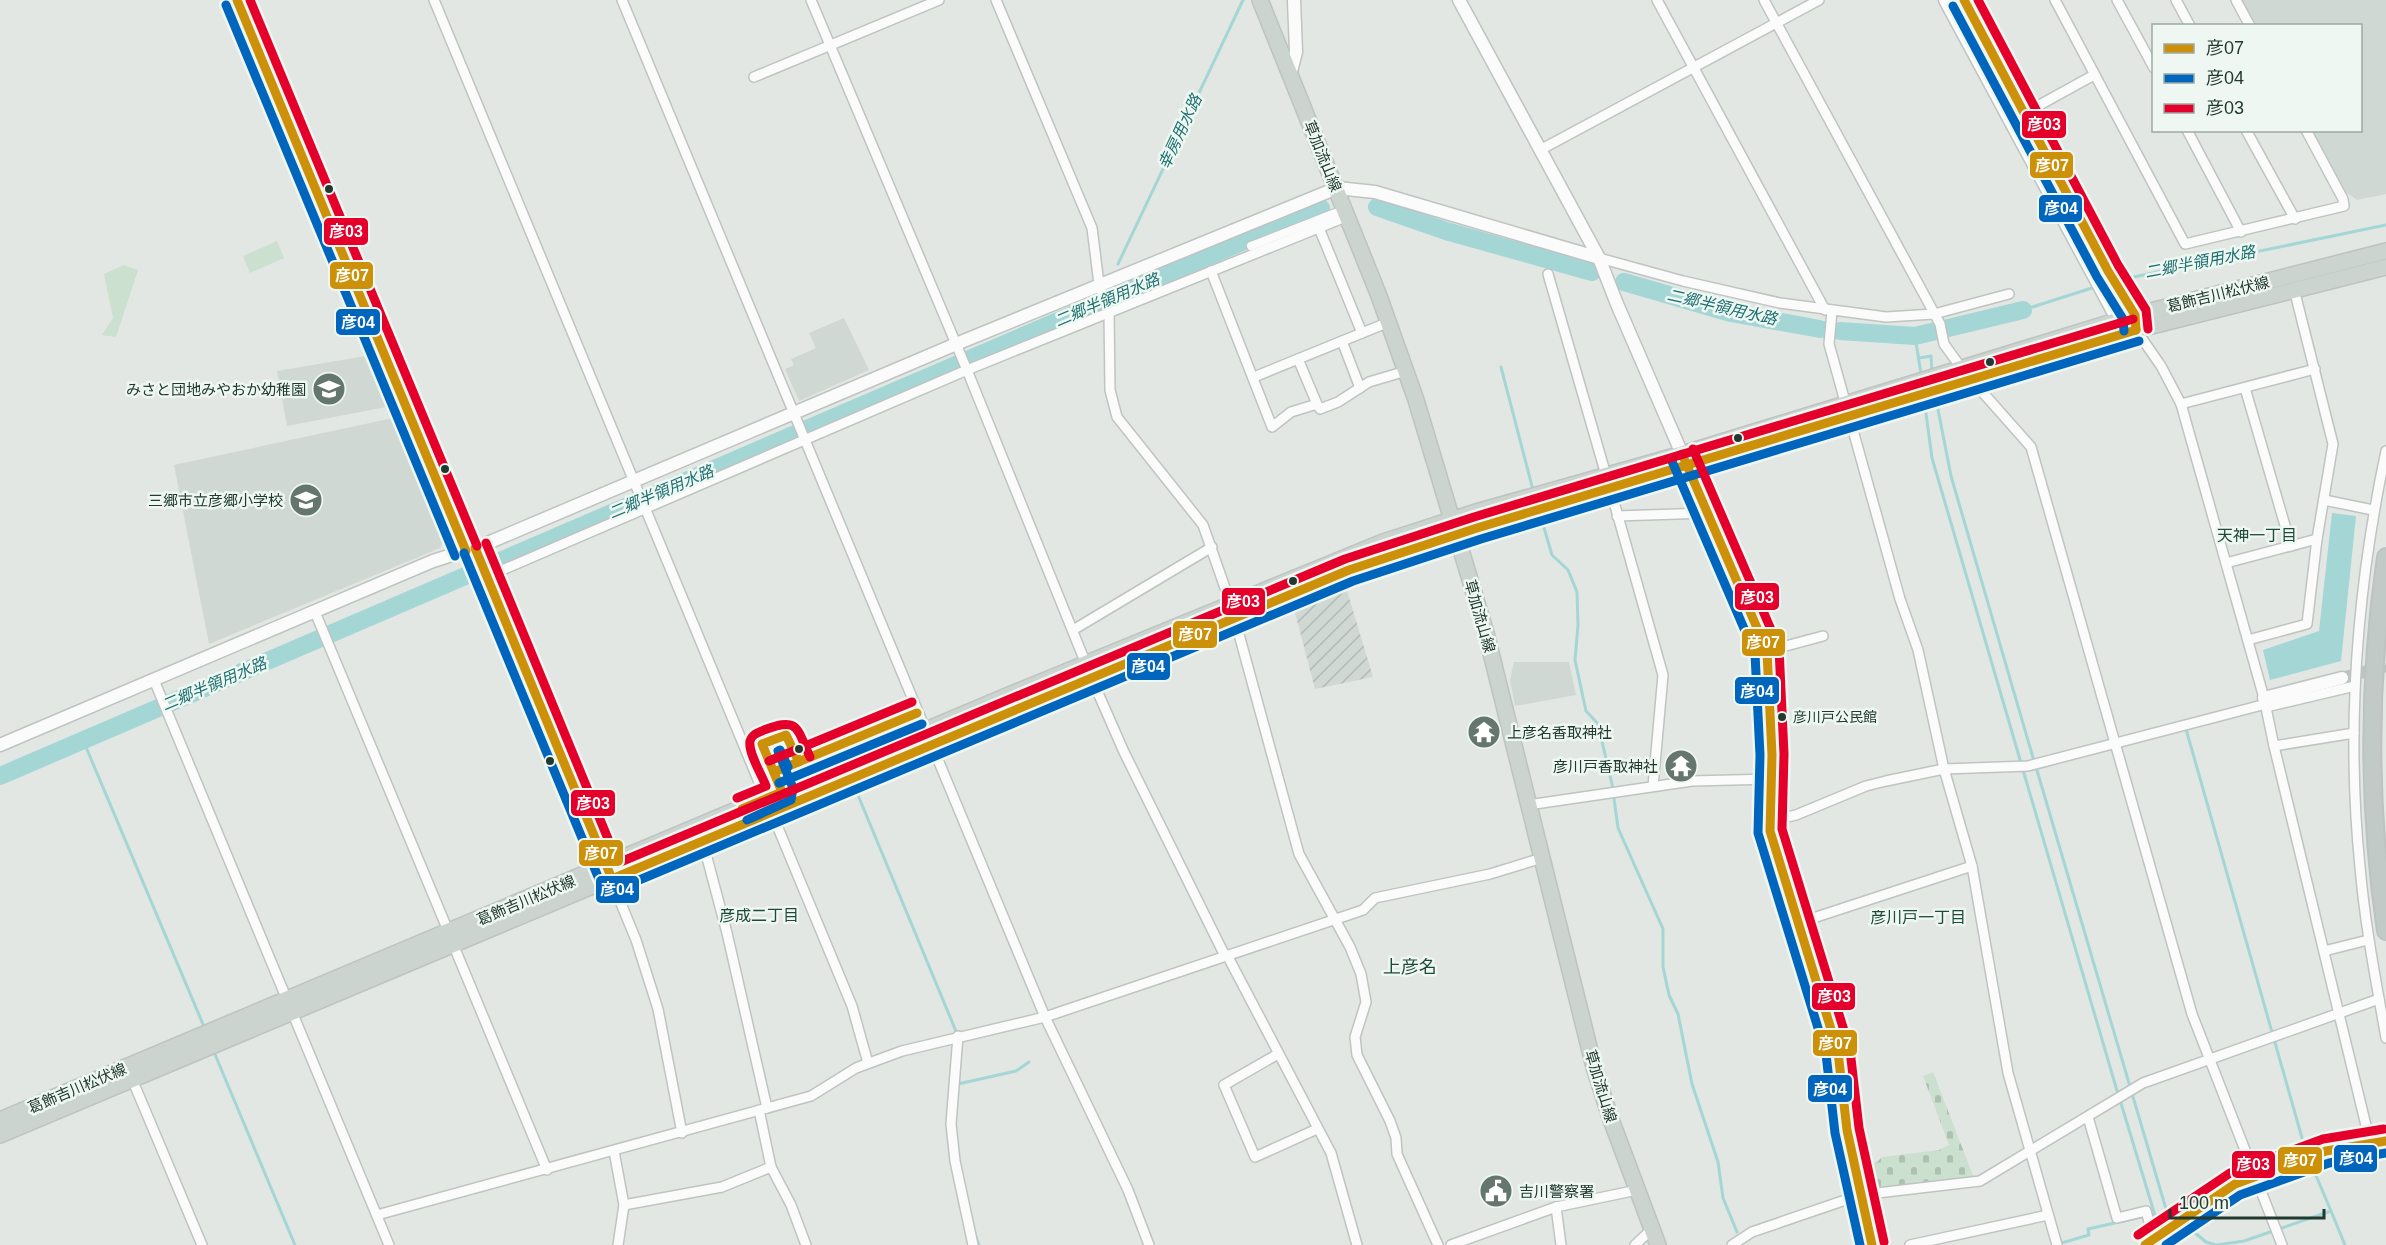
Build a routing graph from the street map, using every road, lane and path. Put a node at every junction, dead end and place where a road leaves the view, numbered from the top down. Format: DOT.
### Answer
graph roads {
  1 [pos="237,0"];
  2 [pos="434,0"];
  3 [pos="622,0"];
  4 [pos="811,0"];
  5 [pos="939,0"];
  6 [pos="996,0"];
  7 [pos="1260,0"];
  8 [pos="1294,0"];
  9 [pos="1459,0"];
  10 [pos="1657,0"];
  11 [pos="1764,0"];
  12 [pos="1818,0"];
  13 [pos="1945,0"];
  14 [pos="1964,0"];
  15 [pos="2055,0"];
  16 [pos="2176,0"];
  17 [pos="2236,0"];
  18 [pos="2121,2"];
  19 [pos="1776,23"];
  20 [pos="2189,24"];
  21 [pos="2249,24"];
  22 [pos="829,45"];
  23 [pos="2152,65"];
  24 [pos="1694,67"];
  25 [pos="1290,75"];
  26 [pos="2094,75"];
  27 [pos="754,77"];
  28 [pos="2025,113"];
  29 [pos="2188,132"];
  30 [pos="2248,132"];
  31 [pos="2307,132"];
  32 [pos="1540,150"];
  33 [pos="1337,188"];
  34 [pos="1341,215"];
  35 [pos="2295,219"];
  36 [pos="1319,228"];
  37 [pos="2241,232"];
  38 [pos="1251,246"];
  39 [pos="2386,251"];
  40 [pos="1599,258"];
  41 [pos="2386,267"];
  42 [pos="1211,271"];
  43 [pos="1548,274"];
  44 [pos="2294,289"];
  45 [pos="1101,290"];
  46 [pos="2009,294"];
  47 [pos="1828,311"];
  48 [pos="1109,312"];
  49 [pos="1934,314"];
  50 [pos="2118,321"];
  51 [pos="1389,322"];
  52 [pos="2136,323"];
  53 [pos="1362,333"];
  54 [pos="1342,342"];
  55 [pos="955,345"];
  56 [pos="1298,359"];
  57 [pos="964,364"];
  58 [pos="2315,369"];
  59 [pos="1406,372"];
  60 [pos="1967,374"];
  61 [pos="1254,377"];
  62 [pos="1360,388"];
  63 [pos="2245,388"];
  64 [pos="1317,404"];
  65 [pos="2181,404"];
  66 [pos="1848,410"];
  67 [pos="795,420"];
  68 [pos="804,440"];
  69 [pos="2386,451"];
  70 [pos="1683,459"];
  71 [pos="634,480"];
  72 [pos="1608,482"];
  73 [pos="2324,500"];
  74 [pos="643,501"];
  75 [pos="2373,510"];
  76 [pos="1707,513"];
  77 [pos="1617,516"];
  78 [pos="1454,527"];
  79 [pos="2317,539"];
  80 [pos="2290,546"];
  81 [pos="1212,547"];
  82 [pos="473,553"];
  83 [pos="2386,557"];
  84 [pos="1728,560"];
  85 [pos="2226,563"];
  86 [pos="485,573"];
  87 [pos="1233,610"];
  88 [pos="315,612"];
  89 [pos="1073,630"];
  90 [pos="1823,636"];
  91 [pos="2248,640"];
  92 [pos="1767,651"];
  93 [pos="1089,670"];
  94 [pos="2342,678"];
  95 [pos="154,680"];
  96 [pos="2355,686"];
  97 [pos="2265,703"];
  98 [pos="2355,733"];
  99 [pos="928,738"];
  100 [pos="0,745"];
  101 [pos="2117,745"];
  102 [pos="2274,746"];
  103 [pos="1944,769"];
  104 [pos="1772,779"];
  105 [pos="1653,786"];
  106 [pos="769,805"];
  107 [pos="1528,805"];
  108 [pos="1770,821"];
  109 [pos="702,839"];
  110 [pos="1542,858"];
  111 [pos="1972,866"];
  112 [pos="608,872"];
  113 [pos="1335,919"];
  114 [pos="1798,923"];
  115 [pos="2386,931"];
  116 [pos="451,939"];
  117 [pos="2368,940"];
  118 [pos="2324,951"];
  119 [pos="1226,956"];
  120 [pos="2379,999"];
  121 [pos="289,1006"];
  122 [pos="2339,1013"];
  123 [pos="1045,1017"];
  124 [pos="958,1036"];
  125 [pos="2386,1038"];
  126 [pos="1278,1054"];
  127 [pos="2210,1058"];
  128 [pos="868,1063"];
  129 [pos="132,1079"];
  130 [pos="763,1109"];
  131 [pos="2088,1117"];
  132 [pos="0,1120"];
  133 [pos="1317,1129"];
  134 [pos="682,1133"];
  135 [pos="0,1135"];
  136 [pos="2386,1141"];
  137 [pos="2370,1142"];
  138 [pos="614,1150"];
  139 [pos="2031,1150"];
  140 [pos="771,1167"];
  141 [pos="548,1170"];
  142 [pos="2256,1175"];
  143 [pos="1637,1190"];
  144 [pos="1860,1195"];
  145 [pos="624,1205"];
  146 [pos="1556,1207"];
  147 [pos="377,1215"];
  148 [pos="2048,1215"];
  149 [pos="1652,1229"];
  150 [pos="2149,1242"];
  151 [pos="202,1245"];
  152 [pos="389,1245"];
  153 [pos="618,1245"];
  154 [pos="806,1245"];
  155 [pos="973,1245"];
  156 [pos="1149,1245"];
  157 [pos="1357,1245"];
  158 [pos="1438,1245"];
  159 [pos="1451,1245"];
  160 [pos="1561,1245"];
  161 [pos="1635,1245"];
  162 [pos="1658,1245"];
  163 [pos="1732,1245"];
  164 [pos="1872,1245"];
  165 [pos="1910,1245"];
  166 [pos="2057,1245"];
  167 [pos="2282,1245"];
  1 -- 82 [label="street"];
  2 -- 71 [label="street"];
  3 -- 67 [label="street"];
  4 -- 22 [label="street"];
  5 -- 22 [label="street"];
  6 -- 45 [label="street"];
  7 -- 25 [label="main road, 草加流山線"];
  8 -- 25 [label="street"];
  9 -- 32 [label="street"];
  10 -- 24 [label="street"];
  11 -- 19 [label="street"];
  12 -- 19 [label="street"];
  13 -- 50 [label="street"];
  14 -- 28 [label="street"];
  15 -- 26 [label="street"];
  16 -- 20 [label="street"];
  17 -- 21 [label="street"];
  18 -- 23 [label="street"];
  19 -- 24 [label="street"];
  19 -- 49 [label="street"];
  22 -- 27 [label="street"];
  22 -- 55 [label="street"];
  24 -- 32 [label="street"];
  24 -- 47 [label="street"];
  25 -- 33 [label="main road, 草加流山線"];
  26 -- 28 [label="street"];
  26 -- 37 [label="street"];
  28 -- 52 [label="street"];
  29 -- 37 [label="street"];
  30 -- 35 [label="street"];
  31 -- 35 [label="street"];
  32 -- 40 [label="street"];
  33 -- 34 [label="main road, 草加流山線"];
  33 -- 40 [label="street"];
  33 -- 45 [label="street"];
  34 -- 36 [label="street"];
  34 -- 38 [label="street"];
  34 -- 51 [label="main road, 草加流山線"];
  35 -- 37 [label="street"];
  36 -- 42 [label="street"];
  36 -- 53 [label="street"];
  39 -- 52 [label="main road, 葛飾吉川松伏線"];
  40 -- 47 [label="street"];
  40 -- 70 [label="street"];
  41 -- 44 [label="main road, 葛飾吉川松伏線"];
  42 -- 48 [label="street"];
  42 -- 61 [label="street"];
  43 -- 72 [label="street"];
  44 -- 52 [label="main road, 葛飾吉川松伏線"];
  44 -- 58 [label="street"];
  45 -- 48 [label="street"];
  45 -- 55 [label="street"];
  46 -- 49 [label="street"];
  47 -- 49 [label="street"];
  47 -- 66 [label="street"];
  48 -- 57 [label="street"];
  48 -- 81 [label="street"];
  49 -- 60 [label="street"];
  50 -- 52 [label="main road, 葛飾吉川松伏線"];
  50 -- 60 [label="main road, 葛飾吉川松伏線"];
  51 -- 53 [label="street"];
  51 -- 59 [label="main road, 草加流山線"];
  52 -- 60 [label="main road, 葛飾吉川松伏線"];
  52 -- 65 [label="street"];
  53 -- 54 [label="street"];
  54 -- 56 [label="street"];
  54 -- 62 [label="street"];
  55 -- 57 [label="street"];
  55 -- 67 [label="street"];
  56 -- 61 [label="street"];
  56 -- 64 [label="street"];
  57 -- 68 [label="street"];
  57 -- 89 [label="street"];
  58 -- 63 [label="street"];
  58 -- 73 [label="street"];
  59 -- 62 [label="street"];
  59 -- 78 [label="main road, 草加流山線"];
  60 -- 66 [label="main road, 葛飾吉川松伏線"];
  60 -- 101 [label="street"];
  61 -- 64 [label="street"];
  62 -- 64 [label="street"];
  63 -- 65 [label="street"];
  63 -- 80 [label="street"];
  65 -- 85 [label="street"];
  66 -- 70 [label="main road, 葛飾吉川松伏線"];
  66 -- 103 [label="street"];
  67 -- 68 [label="street"];
  67 -- 71 [label="street"];
  68 -- 74 [label="street"];
  68 -- 99 [label="street"];
  69 -- 75 [label="street"];
  70 -- 72 [label="main road, 葛飾吉川松伏線"];
  70 -- 76 [label="street"];
  71 -- 74 [label="street"];
  71 -- 82 [label="street"];
  72 -- 77 [label="street"];
  72 -- 78 [label="main road, 葛飾吉川松伏線"];
  73 -- 75 [label="street"];
  73 -- 79 [label="street"];
  74 -- 86 [label="street"];
  74 -- 106 [label="street"];
  75 -- 96 [label="street"];
  76 -- 77 [label="street"];
  76 -- 84 [label="street"];
  77 -- 105 [label="street"];
  78 -- 87 [label="main road, 葛飾吉川松伏線"];
  78 -- 107 [label="main road, 草加流山線"];
  79 -- 80 [label="street"];
  79 -- 91 [label="street"];
  80 -- 85 [label="street"];
  81 -- 87 [label="street"];
  81 -- 89 [label="street"];
  82 -- 86 [label="street"];
  82 -- 88 [label="street"];
  83 -- 115 [label="highway"];
  84 -- 92 [label="street"];
  85 -- 91 [label="street"];
  86 -- 112 [label="street"];
  87 -- 93 [label="main road, 葛飾吉川松伏線"];
  87 -- 113 [label="street"];
  88 -- 95 [label="street"];
  88 -- 116 [label="street"];
  89 -- 93 [label="street"];
  90 -- 92 [label="street"];
  91 -- 97 [label="street"];
  92 -- 104 [label="street"];
  93 -- 99 [label="main road, 葛飾吉川松伏線"];
  93 -- 119 [label="street"];
  94 -- 97 [label="street"];
  95 -- 100 [label="street"];
  95 -- 121 [label="street"];
  96 -- 97 [label="street"];
  96 -- 98 [label="street"];
  97 -- 101 [label="street"];
  97 -- 102 [label="street"];
  98 -- 102 [label="street"];
  98 -- 117 [label="street"];
  99 -- 106 [label="main road, 葛飾吉川松伏線"];
  99 -- 123 [label="street"];
  101 -- 103 [label="street"];
  101 -- 127 [label="street"];
  102 -- 118 [label="street"];
  103 -- 108 [label="street"];
  103 -- 111 [label="street"];
  104 -- 105 [label="street"];
  104 -- 108 [label="street"];
  105 -- 107 [label="street"];
  106 -- 109 [label="main road, 葛飾吉川松伏線"];
  106 -- 112 [label="main road, 葛飾吉川松伏線"];
  106 -- 128 [label="street"];
  107 -- 110 [label="main road, 草加流山線"];
  108 -- 114 [label="street"];
  109 -- 112 [label="main road, 葛飾吉川松伏線"];
  109 -- 130 [label="street"];
  110 -- 113 [label="street"];
  110 -- 143 [label="main road, 草加流山線"];
  111 -- 114 [label="street"];
  111 -- 139 [label="street"];
  112 -- 116 [label="main road, 葛飾吉川松伏線"];
  112 -- 134 [label="street"];
  113 -- 119 [label="street"];
  113 -- 158 [label="street"];
  114 -- 144 [label="street"];
  116 -- 121 [label="main road, 葛飾吉川松伏線"];
  116 -- 141 [label="street"];
  117 -- 118 [label="street"];
  117 -- 120 [label="street"];
  118 -- 122 [label="street"];
  119 -- 123 [label="street"];
  119 -- 126 [label="street"];
  120 -- 122 [label="street"];
  120 -- 125 [label="street"];
  121 -- 129 [label="main road, 葛飾吉川松伏線"];
  121 -- 132 [label="main road, 葛飾吉川松伏線"];
  121 -- 147 [label="street"];
  122 -- 127 [label="street"];
  122 -- 137 [label="street"];
  123 -- 124 [label="street"];
  123 -- 156 [label="street"];
  124 -- 128 [label="street"];
  124 -- 155 [label="street"];
  126 -- 133 [label="street"];
  126 -- 133 [label="street"];
  127 -- 131 [label="street"];
  127 -- 142 [label="street"];
  128 -- 130 [label="street"];
  129 -- 135 [label="main road, 葛飾吉川松伏線"];
  129 -- 151 [label="street"];
  130 -- 134 [label="street"];
  130 -- 140 [label="street"];
  131 -- 139 [label="street"];
  131 -- 150 [label="street"];
  133 -- 157 [label="street"];
  134 -- 138 [label="street"];
  136 -- 137 [label="street"];
  137 -- 142 [label="street"];
  138 -- 141 [label="street"];
  138 -- 145 [label="street"];
  139 -- 144 [label="street"];
  139 -- 148 [label="street"];
  140 -- 145 [label="street"];
  140 -- 154 [label="street"];
  141 -- 147 [label="street"];
  142 -- 150 [label="street"];
  142 -- 167 [label="street"];
  143 -- 146 [label="street"];
  143 -- 149 [label="main road, 草加流山線"];
  144 -- 163 [label="street"];
  144 -- 164 [label="street"];
  145 -- 153 [label="street"];
  146 -- 159 [label="street"];
  146 -- 160 [label="street"];
  147 -- 152 [label="street"];
  148 -- 165 [label="street"];
  148 -- 166 [label="street"];
  149 -- 161 [label="street"];
  149 -- 162 [label="main road, 草加流山線"];
}
